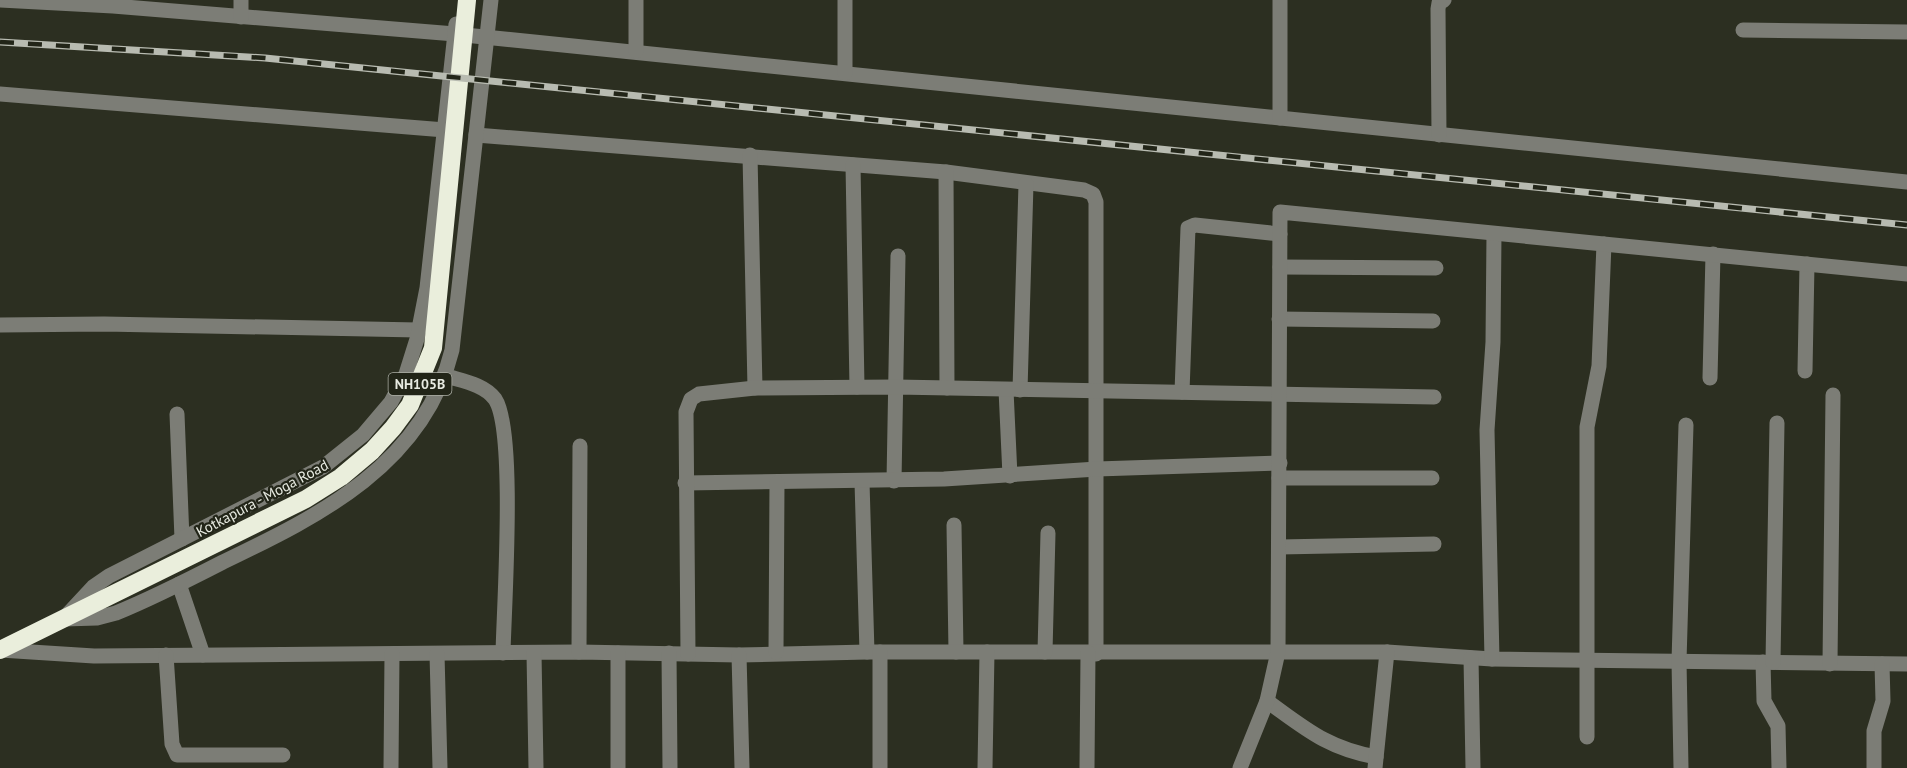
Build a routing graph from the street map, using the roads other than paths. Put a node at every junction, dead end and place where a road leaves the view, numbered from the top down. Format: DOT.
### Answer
graph roads {
  1 [pos="0,0"];
  2 [pos="241,0"];
  3 [pos="458,0"];
  4 [pos="467,0"];
  5 [pos="491,0"];
  6 [pos="636,0"];
  7 [pos="845,0"];
  8 [pos="1280,0"];
  9 [pos="1444,0"];
  10 [pos="241,17"];
  11 [pos="1743,30"];
  12 [pos="1907,32"];
  13 [pos="455,34"];
  14 [pos="488,38"];
  15 [pos="636,51"];
  16 [pos="845,73"];
  17 [pos="0,94"];
  18 [pos="1280,118"];
  19 [pos="445,130"];
  20 [pos="476,135"];
  21 [pos="1439,135"];
  22 [pos="750,155"];
  23 [pos="853,165"];
  24 [pos="946,172"];
  25 [pos="1907,182"];
  26 [pos="1026,184"];
  27 [pos="1280,234"];
  28 [pos="1494,234"];
  29 [pos="1604,244"];
  30 [pos="1713,254"];
  31 [pos="898,256"];
  32 [pos="1807,264"];
  33 [pos="1280,267"];
  34 [pos="1436,268"];
  35 [pos="1907,274"];
  36 [pos="1279,319"];
  37 [pos="1433,321"];
  38 [pos="0,325"];
  39 [pos="418,330"];
  40 [pos="1805,371"];
  41 [pos="446,376"];
  42 [pos="1710,378"];
  43 [pos="857,387"];
  44 [pos="896,387"];
  45 [pos="755,388"];
  46 [pos="947,388"];
  47 [pos="1013,390"];
  48 [pos="1095,391"];
  49 [pos="1182,392"];
  50 [pos="1280,394"];
  51 [pos="1833,395"];
  52 [pos="1434,397"];
  53 [pos="177,414"];
  54 [pos="1777,423"];
  55 [pos="1686,425"];
  56 [pos="579,446"];
  57 [pos="1097,469"];
  58 [pos="1279,470"];
  59 [pos="1010,476"];
  60 [pos="1432,478"];
  61 [pos="894,481"];
  62 [pos="862,482"];
  63 [pos="685,483"];
  64 [pos="777,483"];
  65 [pos="954,525"];
  66 [pos="1048,533"];
  67 [pos="182,539"];
  68 [pos="1434,544"];
  69 [pos="1279,547"];
  70 [pos="179,584"];
  71 [pos="64,618"];
  72 [pos="0,650"];
  73 [pos="579,652"];
  74 [pos="776,652"];
  75 [pos="873,652"];
  76 [pos="956,652"];
  77 [pos="987,652"];
  78 [pos="1045,652"];
  79 [pos="1278,652"];
  80 [pos="1387,652"];
  81 [pos="503,653"];
  82 [pos="534,653"];
  83 [pos="618,653"];
  84 [pos="669,653"];
  85 [pos="1092,653"];
  86 [pos="392,654"];
  87 [pos="437,654"];
  88 [pos="688,654"];
  89 [pos="166,655"];
  90 [pos="203,655"];
  91 [pos="739,655"];
  92 [pos="1471,658"];
  93 [pos="1492,659"];
  94 [pos="1587,661"];
  95 [pos="1679,661"];
  96 [pos="1768,662"];
  97 [pos="1830,664"];
  98 [pos="1882,664"];
  99 [pos="1907,664"];
  100 [pos="1267,701"];
  101 [pos="1587,737"];
  102 [pos="283,755"];
  103 [pos="1376,763"];
  104 [pos="391,768"];
  105 [pos="440,768"];
  106 [pos="536,768"];
  107 [pos="618,768"];
  108 [pos="670,768"];
  109 [pos="742,768"];
  110 [pos="880,768"];
  111 [pos="985,768"];
  112 [pos="1087,768"];
  113 [pos="1240,768"];
  114 [pos="1473,768"];
  115 [pos="1681,768"];
  116 [pos="1779,768"];
  117 [pos="1874,768"];
  1 -- 10 [label="street"];
  2 -- 10 [label="street"];
  3 -- 13 [label="street"];
  4 -- 71 [label="highway, Kotkapura - Moga Road / NH105B"];
  5 -- 14 [label="street"];
  6 -- 15 [label="street"];
  7 -- 16 [label="street"];
  8 -- 18 [label="street"];
  9 -- 21 [label="street"];
  10 -- 13 [label="street"];
  11 -- 12 [label="street"];
  13 -- 14 [label="street"];
  13 -- 19 [label="street"];
  14 -- 15 [label="street"];
  14 -- 20 [label="street"];
  15 -- 16 [label="street"];
  16 -- 18 [label="street"];
  17 -- 19 [label="street"];
  18 -- 21 [label="street"];
  19 -- 39 [label="street"];
  20 -- 22 [label="street"];
  20 -- 41 [label="street"];
  21 -- 25 [label="street"];
  22 -- 23 [label="street"];
  22 -- 45 [label="street"];
  23 -- 24 [label="street"];
  23 -- 43 [label="street"];
  24 -- 26 [label="street"];
  24 -- 46 [label="street"];
  26 -- 47 [label="street"];
  26 -- 48 [label="street"];
  27 -- 28 [label="street"];
  27 -- 33 [label="street"];
  27 -- 49 [label="street"];
  28 -- 29 [label="street"];
  28 -- 93 [label="street"];
  29 -- 30 [label="street"];
  29 -- 94 [label="street"];
  30 -- 32 [label="street"];
  30 -- 42 [label="street"];
  31 -- 44 [label="street"];
  32 -- 35 [label="street"];
  32 -- 40 [label="street"];
  33 -- 34 [label="street"];
  33 -- 36 [label="street"];
  36 -- 37 [label="street"];
  36 -- 50 [label="street"];
  38 -- 39 [label="street"];
  39 -- 67 [label="street"];
  41 -- 70 [label="street"];
  41 -- 81 [label="street"];
  43 -- 44 [label="street"];
  43 -- 45 [label="street"];
  44 -- 46 [label="street"];
  44 -- 61 [label="street"];
  45 -- 63 [label="street"];
  46 -- 47 [label="street"];
  47 -- 48 [label="street"];
  47 -- 59 [label="street"];
  48 -- 49 [label="street"];
  48 -- 57 [label="street"];
  49 -- 50 [label="street"];
  50 -- 52 [label="street"];
  50 -- 58 [label="street"];
  51 -- 97 [label="street"];
  53 -- 67 [label="street"];
  54 -- 96 [label="street"];
  55 -- 95 [label="street"];
  56 -- 73 [label="street"];
  57 -- 58 [label="street"];
  57 -- 59 [label="street"];
  57 -- 85 [label="street"];
  58 -- 60 [label="street"];
  58 -- 69 [label="street"];
  59 -- 61 [label="street"];
  61 -- 62 [label="street"];
  62 -- 64 [label="street"];
  62 -- 75 [label="street"];
  63 -- 64 [label="street"];
  63 -- 88 [label="street"];
  64 -- 74 [label="street"];
  65 -- 76 [label="street"];
  66 -- 78 [label="street"];
  67 -- 71 [label="street"];
  68 -- 69 [label="street"];
  69 -- 79 [label="street"];
  70 -- 71 [label="street"];
  70 -- 90 [label="street"];
  71 -- 72 [label="highway, Kotkapura - Moga Road / NH105B"];
  72 -- 89 [label="street"];
  73 -- 82 [label="street"];
  73 -- 83 [label="street"];
  74 -- 75 [label="street"];
  74 -- 91 [label="street"];
  75 -- 76 [label="street"];
  75 -- 110 [label="street"];
  76 -- 77 [label="street"];
  77 -- 78 [label="street"];
  77 -- 111 [label="street"];
  78 -- 85 [label="street"];
  79 -- 80 [label="street"];
  79 -- 85 [label="street"];
  79 -- 100 [label="street"];
  80 -- 92 [label="street"];
  80 -- 103 [label="street"];
  81 -- 82 [label="street"];
  81 -- 87 [label="street"];
  82 -- 106 [label="street"];
  83 -- 84 [label="street"];
  83 -- 107 [label="street"];
  84 -- 88 [label="street"];
  84 -- 108 [label="street"];
  85 -- 112 [label="street"];
  86 -- 87 [label="street"];
  86 -- 90 [label="street"];
  86 -- 104 [label="street"];
  87 -- 105 [label="street"];
  88 -- 91 [label="street"];
  89 -- 90 [label="street"];
  89 -- 102 [label="street"];
  91 -- 109 [label="street"];
  92 -- 93 [label="street"];
  92 -- 114 [label="street"];
  93 -- 94 [label="street"];
  94 -- 95 [label="street"];
  94 -- 101 [label="street"];
  95 -- 96 [label="street"];
  95 -- 115 [label="street"];
  96 -- 97 [label="street"];
  96 -- 116 [label="street"];
  97 -- 98 [label="street"];
  98 -- 99 [label="street"];
  98 -- 117 [label="street"];
  100 -- 103 [label="street"];
  100 -- 113 [label="street"];
}
